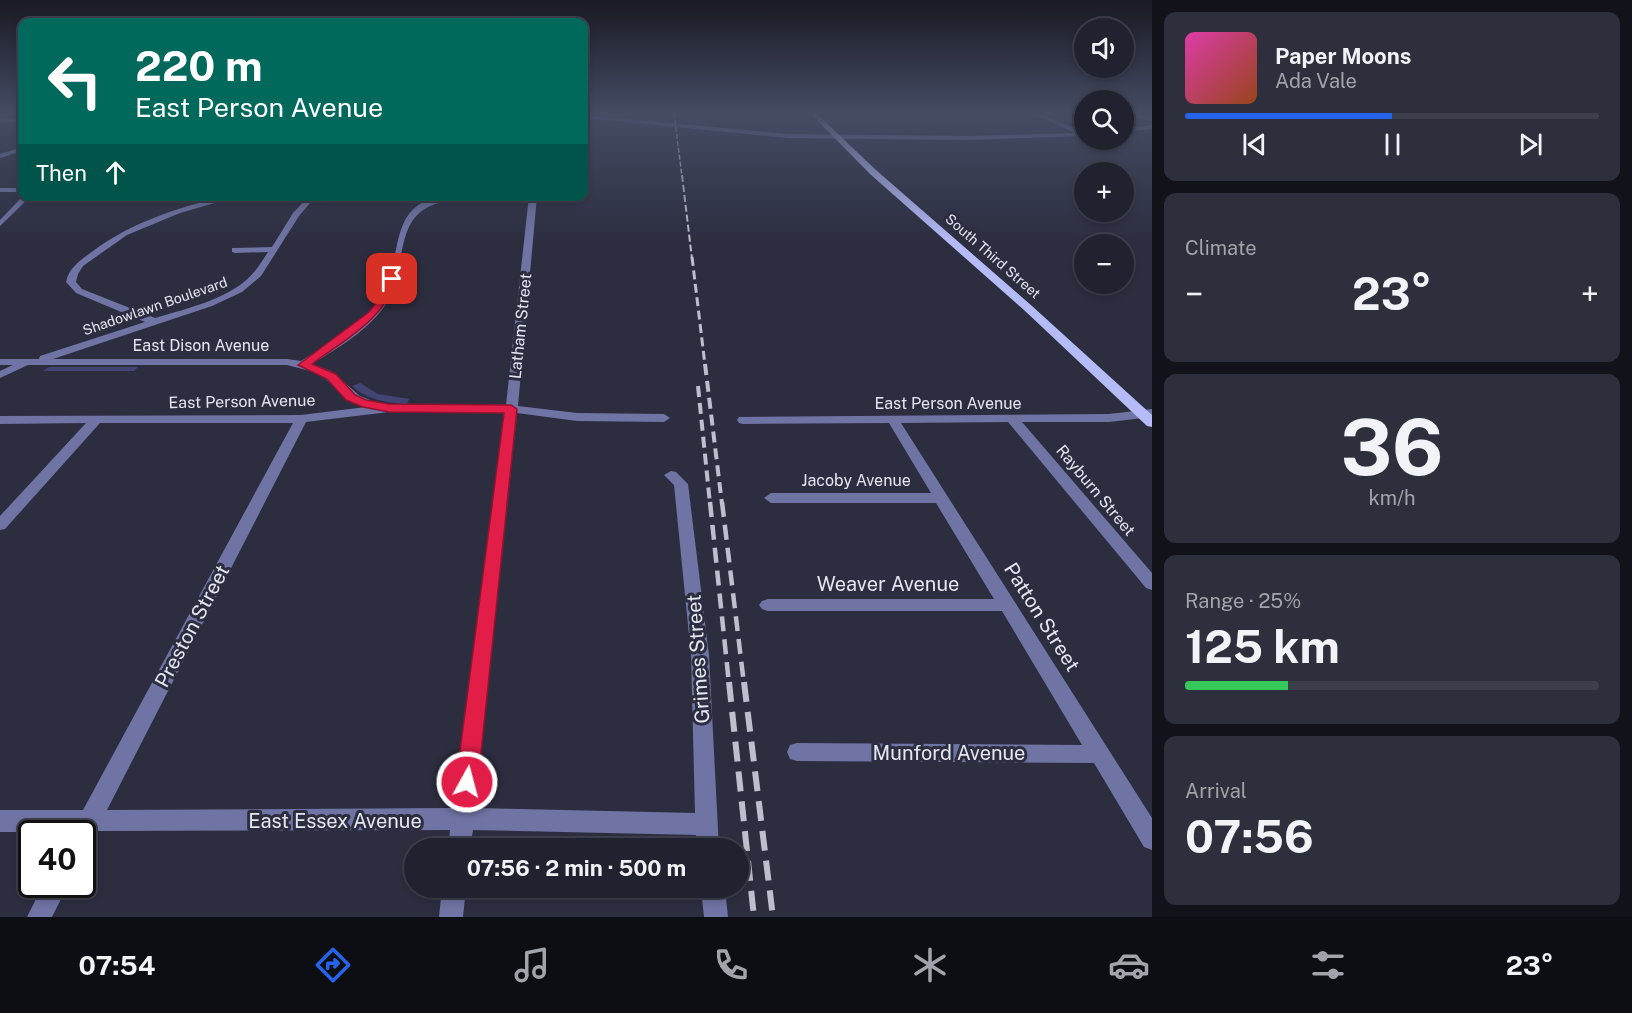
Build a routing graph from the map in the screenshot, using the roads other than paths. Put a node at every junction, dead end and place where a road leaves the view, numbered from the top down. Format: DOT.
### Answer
graph roads {
  1 [pos="856,156"];
  2 [pos="0,190"];
  3 [pos="18,190"];
  4 [pos="23,201"];
  5 [pos="217,201"];
  6 [pos="309,201"];
  7 [pos="439,201"];
  8 [pos="532,201"];
  9 [pos="0,224"];
  10 [pos="274,249"];
  11 [pos="235,250"];
  12 [pos="155,322"];
  13 [pos="0,362"];
  14 [pos="29,362"];
  15 [pos="303,365"];
  16 [pos="0,375"];
  17 [pos="389,408"];
  18 [pos="511,409"];
  19 [pos="1149,417"];
  20 [pos="664,418"];
  21 [pos="97,419"];
  22 [pos="301,419"];
  23 [pos="1012,419"];
  24 [pos="0,420"];
  25 [pos="743,420"];
  26 [pos="893,420"];
  27 [pos="671,475"];
  28 [pos="771,498"];
  29 [pos="941,498"];
  30 [pos="0,525"];
  31 [pos="1152,584"];
  32 [pos="768,605"];
  33 [pos="1008,605"];
  34 [pos="797,752"];
  35 [pos="1100,754"];
  36 [pos="463,819"];
  37 [pos="90,820"];
  38 [pos="0,821"];
  39 [pos="18,822"];
  40 [pos="706,824"];
  41 [pos="96,827"];
  42 [pos="460,838"];
  43 [pos="707,838"];
  44 [pos="1152,839"];
  45 [pos="49,898"];
  46 [pos="453,898"];
  47 [pos="714,898"];
  48 [pos="39,917"];
  49 [pos="451,917"];
  50 [pos="716,917"];
  1 -- 19 [label="main road, South Third Street"];
  2 -- 3 [label="street"];
  4 -- 9 [label="street"];
  5 -- 12 [label="street"];
  6 -- 10 [label="street, Shadowlawn Boulevard"];
  7 -- 15 [label="street"];
  8 -- 18 [label="street, Latham Street"];
  10 -- 11 [label="street"];
  10 -- 12 [label="street, Shadowlawn Boulevard"];
  12 -- 14 [label="street, Shadowlawn Boulevard"];
  13 -- 14 [label="street, East Dison Avenue"];
  14 -- 15 [label="street, East Dison Avenue"];
  14 -- 16 [label="street, Shadowlawn Boulevard"];
  15 -- 17 [label="street, East Dison Avenue"];
  17 -- 18 [label="street, East Person Avenue"];
  17 -- 22 [label="street, East Person Avenue"];
  18 -- 20 [label="street, East Person Avenue"];
  18 -- 36 [label="street, Latham Street"];
  19 -- 23 [label="street, East Person Avenue"];
  21 -- 22 [label="street, East Person Avenue"];
  21 -- 24 [label="street, East Person Avenue"];
  21 -- 30 [label="street"];
  22 -- 37 [label="street, Preston Street"];
  23 -- 26 [label="street, East Person Avenue"];
  23 -- 31 [label="street, Rayburn Street"];
  25 -- 26 [label="street, East Person Avenue"];
  26 -- 29 [label="street, Patton Street"];
  27 -- 40 [label="street, Grimes Street"];
  28 -- 29 [label="street, Jacoby Avenue"];
  29 -- 33 [label="street, Patton Street"];
  32 -- 33 [label="street, Weaver Avenue"];
  33 -- 35 [label="street, Patton Street"];
  34 -- 35 [label="street, Munford Avenue"];
  35 -- 44 [label="street, Patton Street"];
  36 -- 40 [label="street, East Essex Avenue"];
  36 -- 41 [label="street, East Essex Avenue"];
  36 -- 42 [label="street, Latham Street"];
  38 -- 39 [label="street, East Essex Avenue"];
  40 -- 43 [label="street, Grimes Street"];
  45 -- 48 [label="street"];
  46 -- 49 [label="street"];
  47 -- 50 [label="street"];
}
